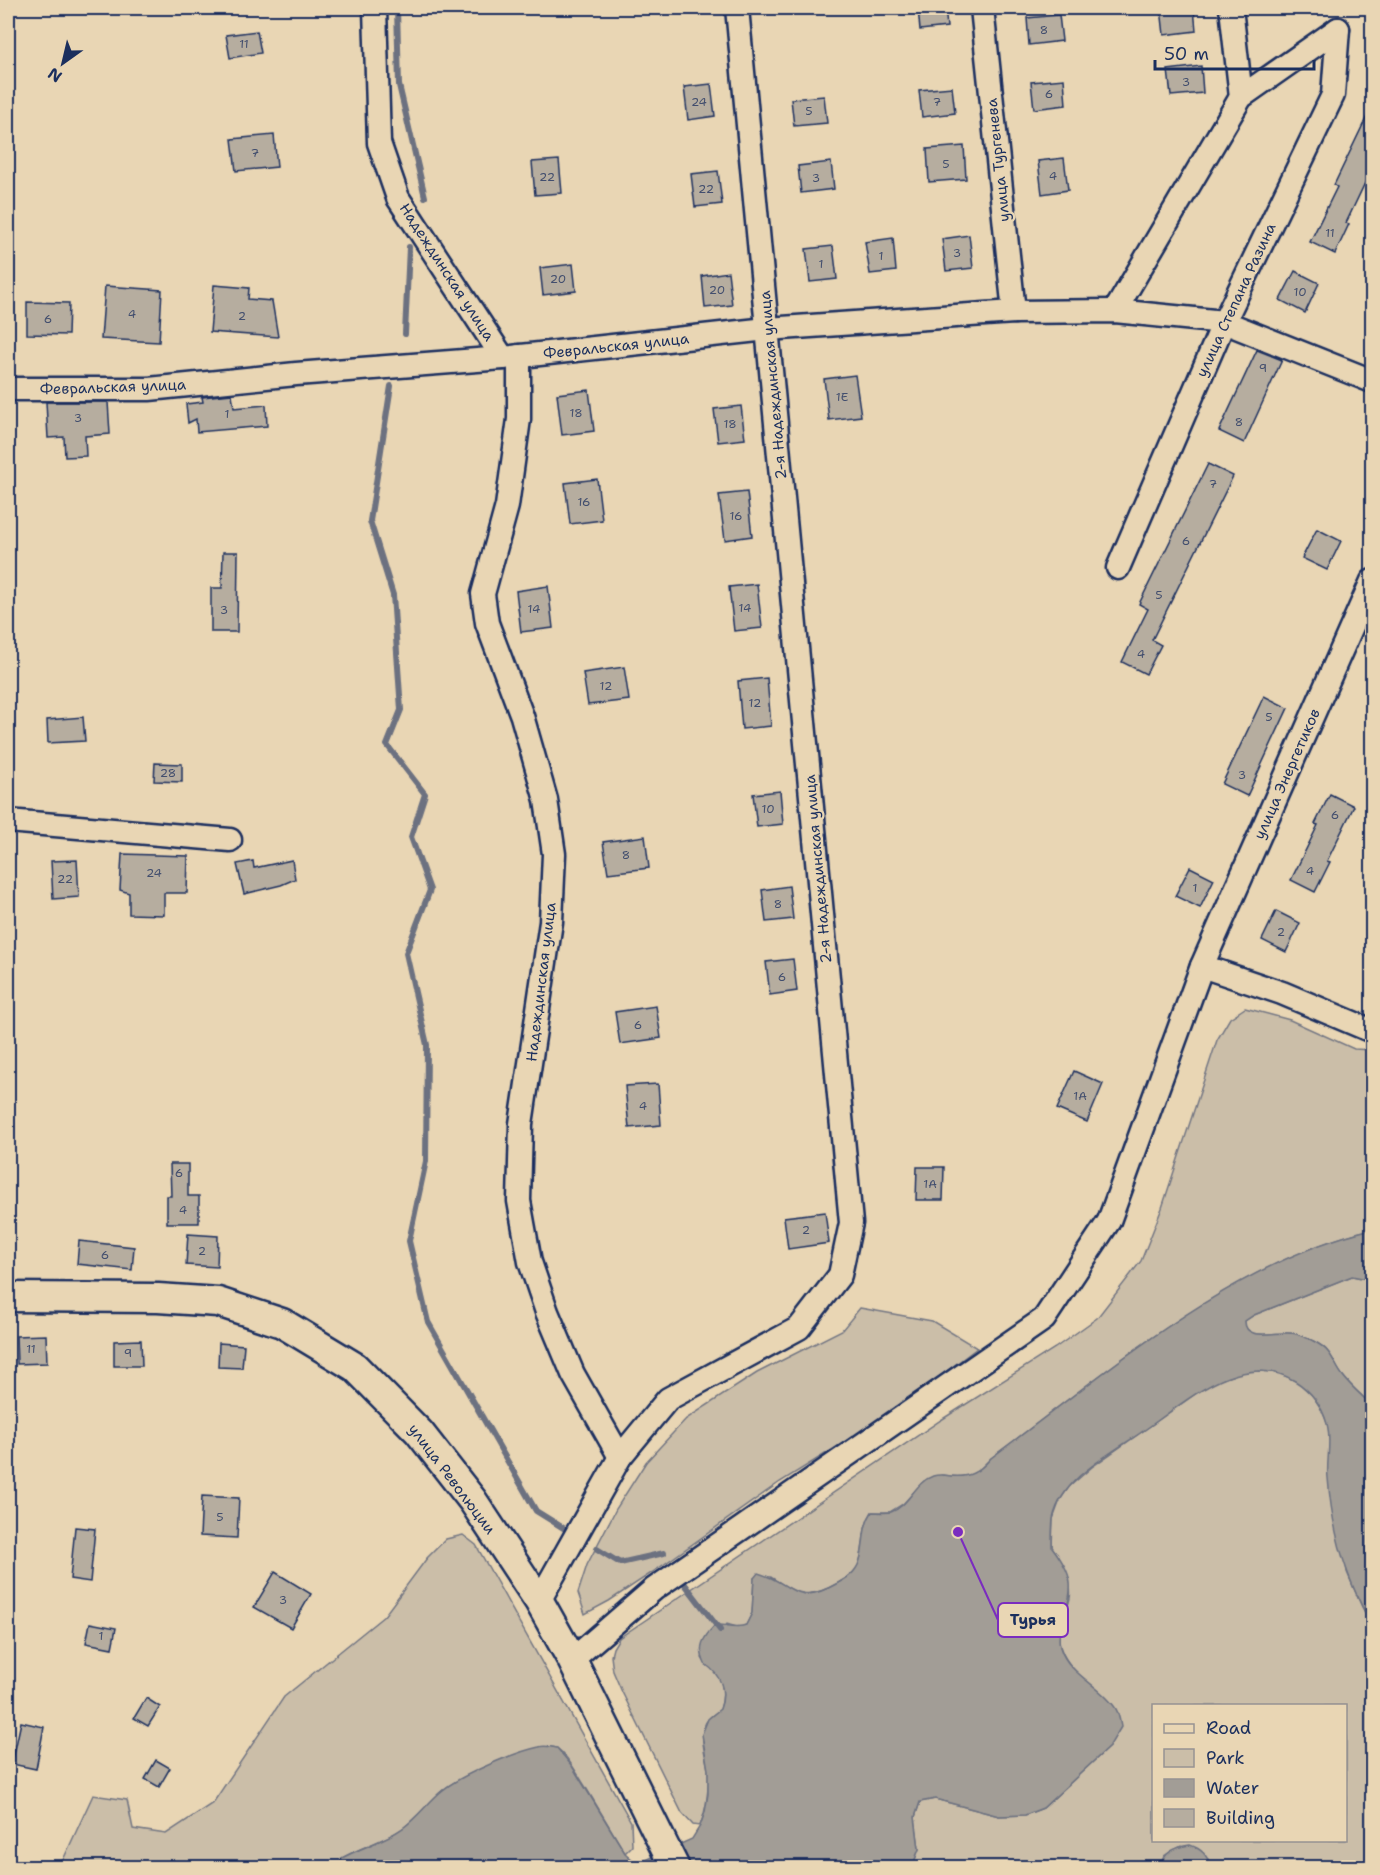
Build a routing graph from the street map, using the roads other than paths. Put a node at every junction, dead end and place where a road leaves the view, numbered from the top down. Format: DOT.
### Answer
graph roads {
  1 [pos="375,8"];
  2 [pos="736,8"];
  3 [pos="982,8"];
  4 [pos="1231,8"];
  5 [pos="1241,97"];
  6 [pos="1115,311"];
  7 [pos="1014,312"];
  8 [pos="1224,322"];
  9 [pos="767,329"];
  10 [pos="511,357"];
  11 [pos="1372,381"];
  12 [pos="8,389"];
  13 [pos="1118,568"];
  14 [pos="1372,581"];
  15 [pos="8,821"];
  16 [pos="230,840"];
  17 [pos="1202,966"];
  18 [pos="1372,1031"];
  19 [pos="8,1297"];
  20 [pos="620,1457"];
  21 [pos="538,1601"];
  22 [pos="572,1660"];
  23 [pos="675,1868"];
  1 -- 10 [label="street, Надеждинская улица"];
  2 -- 9 [label="street, 2-я Надеждинская улица"];
  3 -- 7 [label="street, улица Тургенева"];
  4 -- 5 [label="street"];
  5 -- 6 [label="street"];
  5 -- 8 [label="street, улица Степана Разина"];
  6 -- 7 [label="street, Февральская улица"];
  6 -- 8 [label="street, Февральская улица"];
  7 -- 9 [label="street, Февральская улица"];
  8 -- 11 [label="street, Февральская улица"];
  8 -- 13 [label="street, улица Степана Разина"];
  9 -- 10 [label="street, Февральская улица"];
  9 -- 20 [label="street, 2-я Надеждинская улица"];
  10 -- 12 [label="street, Февральская улица"];
  10 -- 20 [label="street, Надеждинская улица"];
  14 -- 17 [label="street, улица Энергетиков"];
  15 -- 16 [label="street"];
  17 -- 18 [label="street"];
  17 -- 22 [label="street, улица Энергетиков"];
  19 -- 21 [label="street, улица Революции"];
  20 -- 21 [label="street, 2-я Надеждинская улица"];
  21 -- 22 [label="street, улица Революции"];
  22 -- 23 [label="street, улица Революции"];
}
